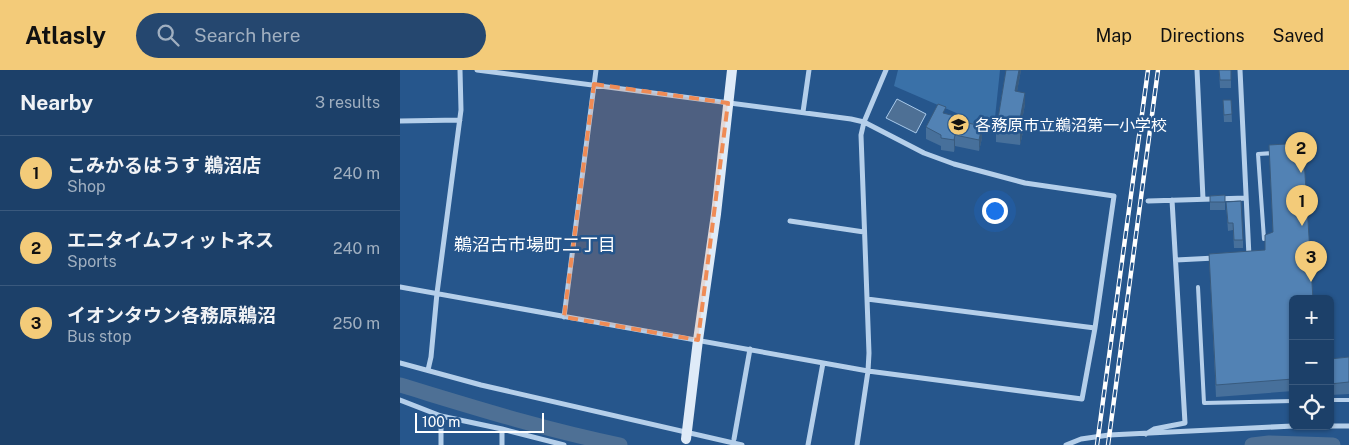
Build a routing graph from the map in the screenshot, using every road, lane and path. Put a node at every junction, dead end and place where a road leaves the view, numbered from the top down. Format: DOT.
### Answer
graph roads {
  1 [pos="460,70"];
  2 [pos="476,70"];
  3 [pos="596,70"];
  4 [pos="732,70"];
  5 [pos="809,70"];
  6 [pos="886,70"];
  7 [pos="1197,70"];
  8 [pos="1240,70"];
  9 [pos="594,84"];
  10 [pos="728,103"];
  11 [pos="804,112"];
  12 [pos="460,120"];
  13 [pos="400,121"];
  14 [pos="864,122"];
  15 [pos="1311,151"];
  16 [pos="1294,152"];
  17 [pos="1276,153"];
  18 [pos="1246,198"];
  19 [pos="1203,199"];
  20 [pos="1148,200"];
  21 [pos="1172,200"];
  22 [pos="790,221"];
  23 [pos="864,232"];
  24 [pos="1264,239"];
  25 [pos="1240,256"];
  26 [pos="1221,257"];
  27 [pos="1176,260"];
  28 [pos="400,286"];
  29 [pos="1198,287"];
  30 [pos="437,293"];
  31 [pos="867,299"];
  32 [pos="564,316"];
  33 [pos="1095,328"];
  34 [pos="698,340"];
  35 [pos="750,349"];
  36 [pos="400,363"];
  37 [pos="823,363"];
  38 [pos="428,370"];
  39 [pos="868,371"];
  40 [pos="400,400"];
  41 [pos="1334,400"];
  42 [pos="1349,400"];
  43 [pos="1289,401"];
  44 [pos="441,416"];
  45 [pos="1289,426"];
  46 [pos="1334,426"];
  47 [pos="1349,426"];
  48 [pos="502,429"];
  49 [pos="1146,434"];
  50 [pos="686,439"];
  51 [pos="734,439"];
  52 [pos="441,445"];
  53 [pos="502,445"];
  54 [pos="564,445"];
  55 [pos="742,445"];
  56 [pos="808,445"];
  57 [pos="857,445"];
  58 [pos="1066,445"];
  1 -- 12 [label="street"];
  2 -- 9 [label="street"];
  3 -- 9 [label="street"];
  4 -- 10 [label="street"];
  5 -- 11 [label="street"];
  6 -- 14 [label="street"];
  7 -- 19 [label="street"];
  8 -- 18 [label="street"];
  9 -- 10 [label="street"];
  9 -- 32 [label="street"];
  10 -- 11 [label="street"];
  10 -- 34 [label="street"];
  11 -- 14 [label="street"];
  12 -- 13 [label="street"];
  12 -- 30 [label="street"];
  14 -- 23 [label="street"];
  14 -- 33 [label="street"];
  15 -- 16 [label="lane"];
  17 -- 24 [label="lane"];
  18 -- 19 [label="street"];
  18 -- 25 [label="street"];
  19 -- 21 [label="street"];
  20 -- 21 [label="street"];
  21 -- 27 [label="street"];
  22 -- 23 [label="street"];
  23 -- 31 [label="street"];
  26 -- 27 [label="street"];
  27 -- 49 [label="street"];
  28 -- 30 [label="street"];
  29 -- 43 [label="lane"];
  30 -- 32 [label="street"];
  30 -- 38 [label="street"];
  31 -- 33 [label="street"];
  31 -- 39 [label="street"];
  32 -- 34 [label="street"];
  33 -- 39 [label="street"];
  34 -- 35 [label="street"];
  34 -- 50 [label="street"];
  35 -- 37 [label="street"];
  35 -- 51 [label="street"];
  36 -- 38 [label="street"];
  37 -- 39 [label="street"];
  37 -- 56 [label="street"];
  38 -- 50 [label="street"];
  39 -- 57 [label="street"];
  40 -- 44 [label="street"];
  41 -- 42 [label="lane"];
  44 -- 48 [label="street"];
  44 -- 52 [label="street"];
  45 -- 49 [label="street"];
  46 -- 47 [label="street"];
  48 -- 53 [label="street"];
  48 -- 54 [label="street"];
  49 -- 58 [label="street"];
  50 -- 55 [label="street"];
}
